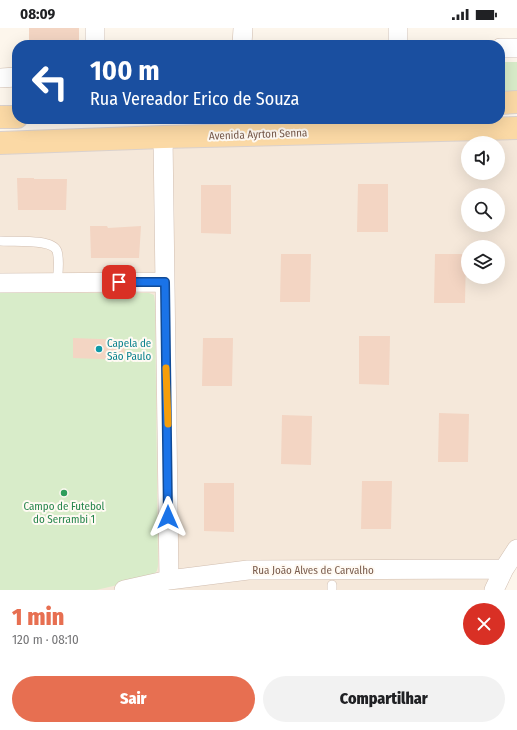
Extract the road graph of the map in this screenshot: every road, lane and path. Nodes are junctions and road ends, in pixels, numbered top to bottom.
1 (95, 28) edge
2 (242, 28) edge
3 (398, 28) edge
4 (95, 40) edge
5 (242, 40) edge
6 (398, 40) edge
7 (505, 48) edge
8 (517, 48) edge
9 (12, 77) edge
10 (0, 78) edge
11 (517, 102) edge
12 (505, 103) edge
13 (0, 117) edge
14 (12, 117) edge
15 (517, 128) edge
16 (164, 137) junction
17 (0, 143) edge
18 (0, 241) edge
19 (165, 282) junction
20 (0, 283) edge
21 (58, 283) junction
22 (517, 549) edge
23 (504, 569) junction
24 (169, 580) junction
25 (124, 590) edge
26 (494, 590) edge

1 - 4 street
2 - 5 street
3 - 6 street
7 - 8 street
9 - 10 street
11 - 12 main road
13 - 14 main road
15 - 16 main road, Avenida Ayrton Senna
16 - 17 main road, Avenida Ayrton Senna
16 - 19 street
18 - 21 lane
19 - 21 street
19 - 24 street
20 - 21 street
22 - 23 street
23 - 24 street, Rua João Alves de Carvalho
23 - 26 street
24 - 25 street, Rua João Alves de Carvalho

